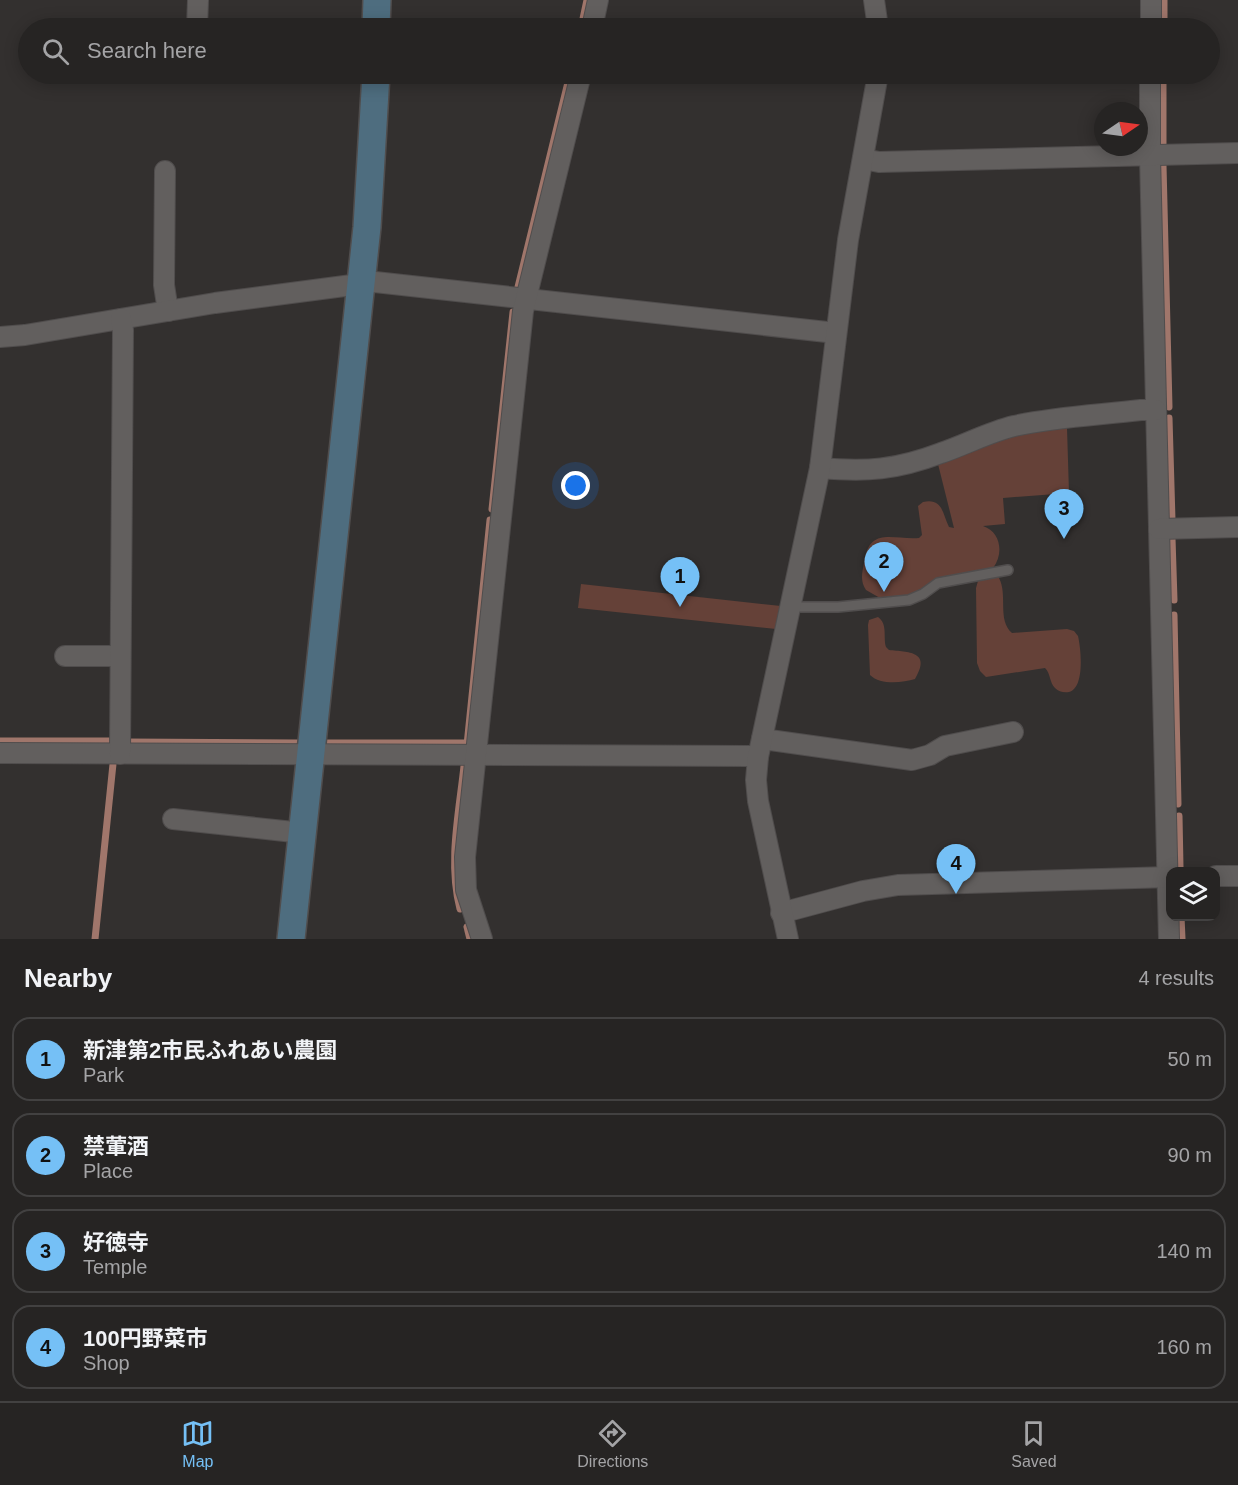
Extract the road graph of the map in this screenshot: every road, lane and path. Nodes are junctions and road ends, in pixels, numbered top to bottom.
1 (198, 0) edge
2 (376, 0) edge
3 (598, 0) edge
4 (873, 0) edge
5 (1151, 0) edge
6 (197, 18) edge
7 (376, 18) edge
8 (594, 18) edge
9 (876, 18) edge
10 (1151, 18) edge
11 (375, 84) edge
12 (579, 84) edge
13 (876, 84) edge
14 (1150, 84) edge
15 (1238, 153) edge
16 (1150, 156) junction
17 (863, 159) junction
18 (165, 171) dead end
19 (361, 284) junction
20 (526, 299) junction
21 (168, 311) junction
22 (121, 319) junction
23 (836, 333) junction
24 (0, 337) edge
25 (1156, 410) junction
26 (820, 468) junction
27 (1238, 528) edge
28 (1159, 529) junction
29 (1008, 570) dead end
30 (790, 605) junction
31 (66, 656) dead end
32 (120, 656) junction
33 (1013, 732) dead end
34 (760, 748) junction
35 (0, 753) edge
36 (120, 754) junction
37 (311, 755) junction
38 (476, 755) junction
39 (173, 819) dead end
40 (303, 833) junction
41 (1169, 867) edge
42 (1220, 876) edge
43 (1238, 876) edge
44 (1166, 877) edge
45 (782, 913) junction
46 (1169, 921) edge
47 (291, 939) edge
48 (482, 939) edge
49 (788, 939) edge
50 (1169, 939) edge

1 - 6 street
2 - 7 street
3 - 8 street
4 - 9 street
5 - 10 street
11 - 19 street
12 - 20 street
13 - 17 street
14 - 16 street
15 - 16 street
16 - 17 street
16 - 25 street
17 - 23 street
18 - 21 street
19 - 20 street
19 - 21 street
19 - 37 street
20 - 23 street
20 - 38 street
21 - 22 street
22 - 24 street
22 - 32 street
23 - 26 street
25 - 26 street
25 - 28 street
26 - 30 street
27 - 28 street
28 - 41 street
29 - 30 lane
30 - 34 street
31 - 32 street
32 - 36 street
33 - 34 street
34 - 38 street
34 - 45 street
35 - 36 street
36 - 37 street
37 - 38 street
37 - 40 street
38 - 48 street
39 - 40 street
40 - 47 street
42 - 43 street
44 - 45 street
45 - 49 street
46 - 50 street

